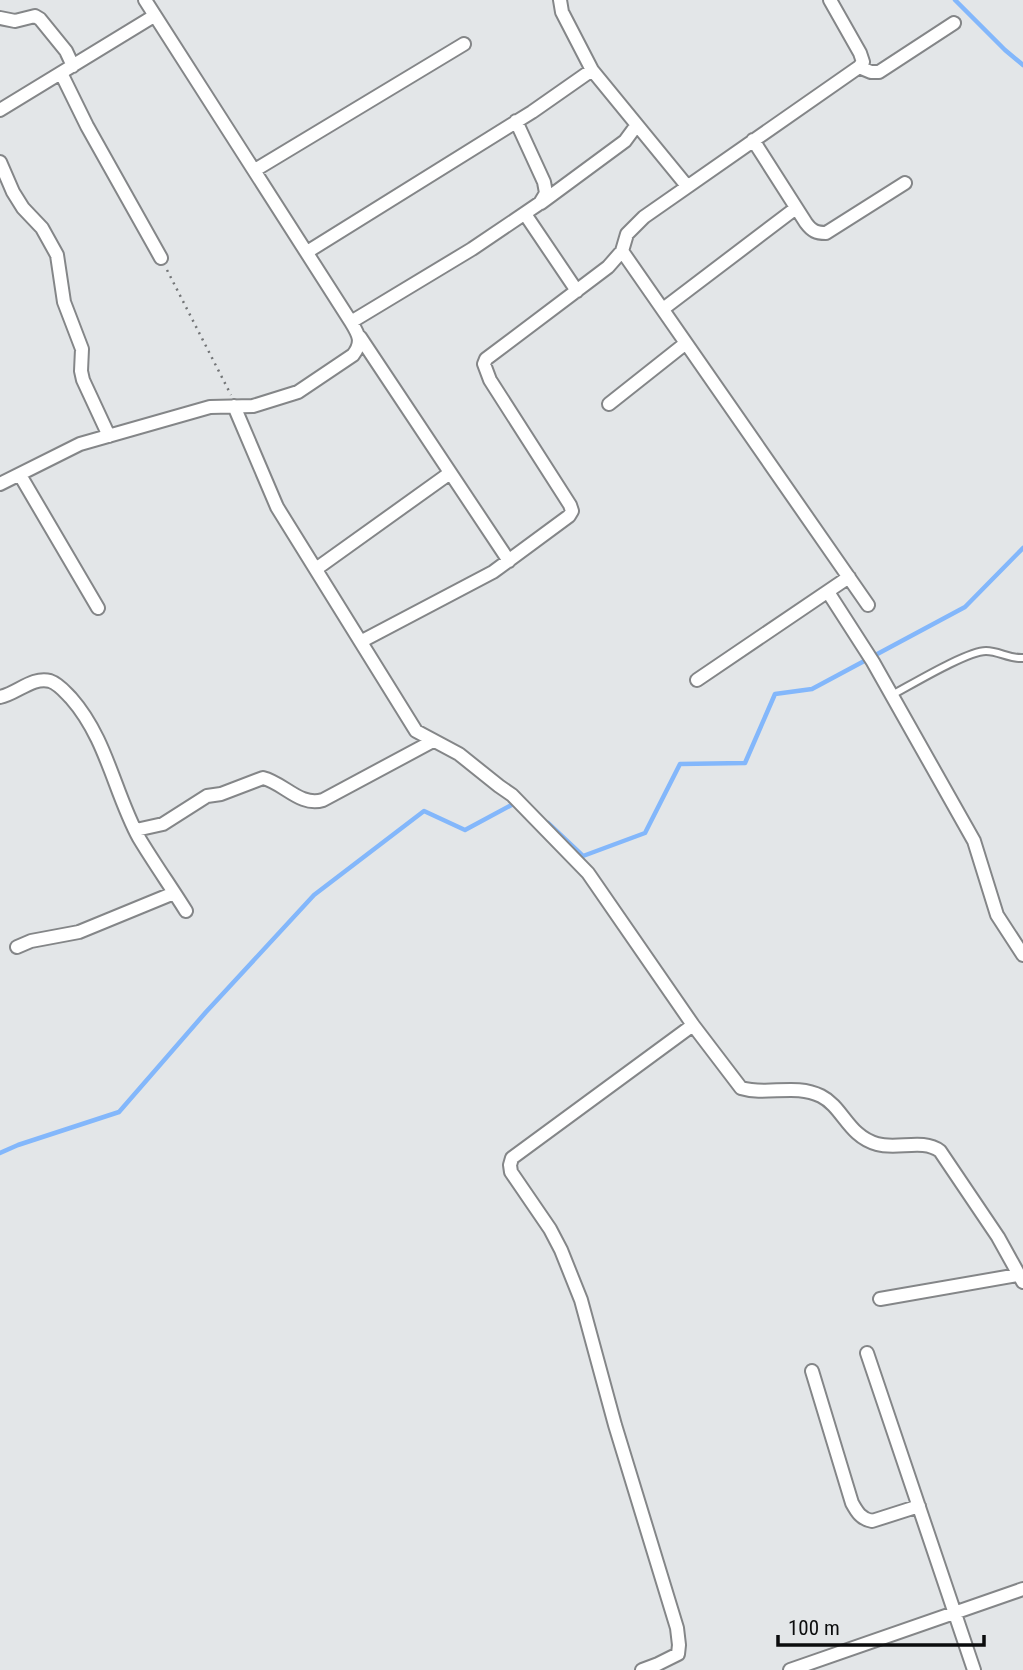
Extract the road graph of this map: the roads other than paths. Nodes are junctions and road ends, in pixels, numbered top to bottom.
1 (145, 0) edge
2 (830, 0) edge
3 (558, 1) edge
4 (154, 16) junction
5 (0, 18) edge
6 (954, 23) dead end
7 (464, 44) dead end
8 (73, 66) junction
9 (859, 67) junction
10 (592, 70) junction
11 (61, 73) junction
12 (0, 110) edge
13 (516, 121) junction
14 (636, 126) junction
15 (753, 140) junction
16 (0, 162) edge
17 (255, 170) junction
18 (905, 183) dead end
19 (687, 186) junction
20 (540, 203) junction
21 (796, 208) junction
22 (525, 214) junction
23 (622, 251) junction
24 (307, 252) junction
25 (161, 258) road end
26 (577, 291) junction
27 (663, 309) junction
28 (351, 322) junction
29 (360, 337) junction
30 (686, 343) junction
31 (609, 404) dead end
32 (234, 406) junction
33 (109, 436) junction
34 (450, 473) junction
35 (20, 475) junction
36 (0, 484) edge
37 (509, 561) junction
38 (316, 569) junction
39 (849, 577) junction
40 (828, 592) junction
41 (868, 605) dead end
42 (98, 608) dead end
43 (362, 641) junction
44 (1023, 658) edge
45 (697, 680) dead end
46 (892, 695) junction
47 (0, 697) edge
48 (433, 741) junction
49 (136, 830) junction
50 (174, 893) junction
51 (186, 911) dead end
52 (17, 947) dead end
53 (1023, 955) edge
54 (693, 1025) junction
55 (1021, 1278) edge
56 (880, 1299) dead end
57 (867, 1353) dead end
58 (812, 1371) dead end
59 (919, 1507) junction
60 (1023, 1589) edge
61 (955, 1613) junction
62 (642, 1670) edge
63 (790, 1670) edge
64 (974, 1670) edge

1 - 4 street
2 - 9 street
3 - 10 street
4 - 8 street
4 - 17 street
5 - 8 street
6 - 9 street
7 - 17 street
8 - 11 street
9 - 15 street
10 - 13 street
10 - 14 street
11 - 12 street
11 - 25 street
13 - 20 street
13 - 24 street
14 - 19 street
14 - 20 street
15 - 19 street
15 - 21 street
16 - 33 street
17 - 24 street
18 - 21 street
19 - 23 street
20 - 22 street
21 - 27 street
22 - 26 street
22 - 28 street
23 - 26 street
23 - 27 street
24 - 28 street
26 - 37 street
27 - 30 street
28 - 29 street
29 - 32 street
29 - 34 street
30 - 31 street
30 - 39 street
32 - 33 street
32 - 38 street
33 - 35 street
34 - 37 street
34 - 38 street
35 - 36 street
35 - 42 street
37 - 43 street
38 - 43 street
39 - 40 street
39 - 41 street
40 - 45 street
40 - 46 street
43 - 48 street
44 - 46 lane
46 - 53 street
47 - 49 street
48 - 49 street
48 - 54 street
49 - 50 street
50 - 51 street
50 - 52 street
54 - 55 street
54 - 62 street
55 - 56 street
57 - 59 street
58 - 59 street
59 - 61 street
60 - 61 street
61 - 63 street
61 - 64 street

